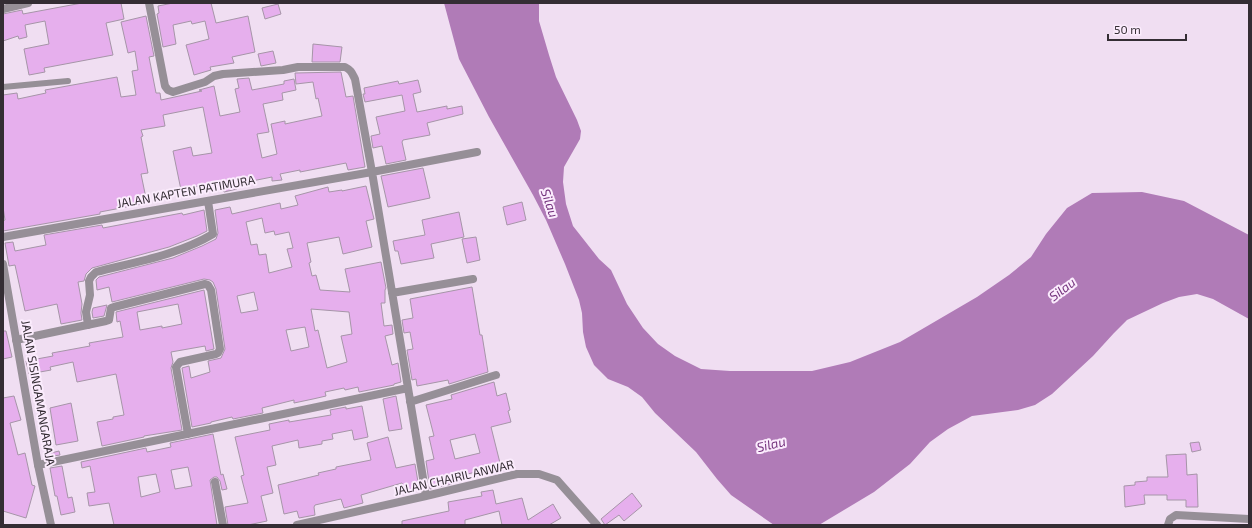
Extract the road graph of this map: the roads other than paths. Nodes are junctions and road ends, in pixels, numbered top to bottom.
1 (28, 3) edge
2 (149, 3) edge
3 (3, 9) edge
4 (68, 81) dead end
5 (3, 87) edge
6 (477, 152) dead end
7 (372, 172) junction
8 (208, 200) junction
9 (3, 237) edge
10 (3, 264) edge
11 (473, 279) dead end
12 (392, 293) junction
13 (88, 325) junction
14 (16, 340) junction
15 (496, 375) dead end
16 (408, 388) junction
17 (410, 402) junction
18 (188, 434) junction
19 (38, 465) junction
20 (215, 482) dead end
21 (426, 496) junction
22 (1249, 519) edge
23 (324, 522) edge
24 (593, 524) edge
25 (51, 525) edge
26 (223, 525) edge
27 (297, 525) edge
28 (1168, 525) edge

1 - 3 street
2 - 7 street
4 - 5 lane
6 - 7 street, JALAN KAPTEN PATIMURA
7 - 8 street, JALAN KAPTEN PATIMURA
7 - 12 street
8 - 9 street, JALAN KAPTEN PATIMURA
8 - 13 street
10 - 14 street, JALAN SISINGAMANGARAJA
11 - 12 street
12 - 16 street
13 - 14 street
13 - 18 street
14 - 19 street, JALAN SISINGAMANGARAJA
15 - 17 street
16 - 17 street
16 - 18 street
17 - 21 street
18 - 19 street
19 - 25 street, JALAN SISINGAMANGARAJA
20 - 26 street
21 - 23 street, JALAN CHAIRIL ANWAR
21 - 24 street, JALAN CHAIRIL ANWAR
22 - 28 street
23 - 27 street, JALAN CHAIRIL ANWAR

